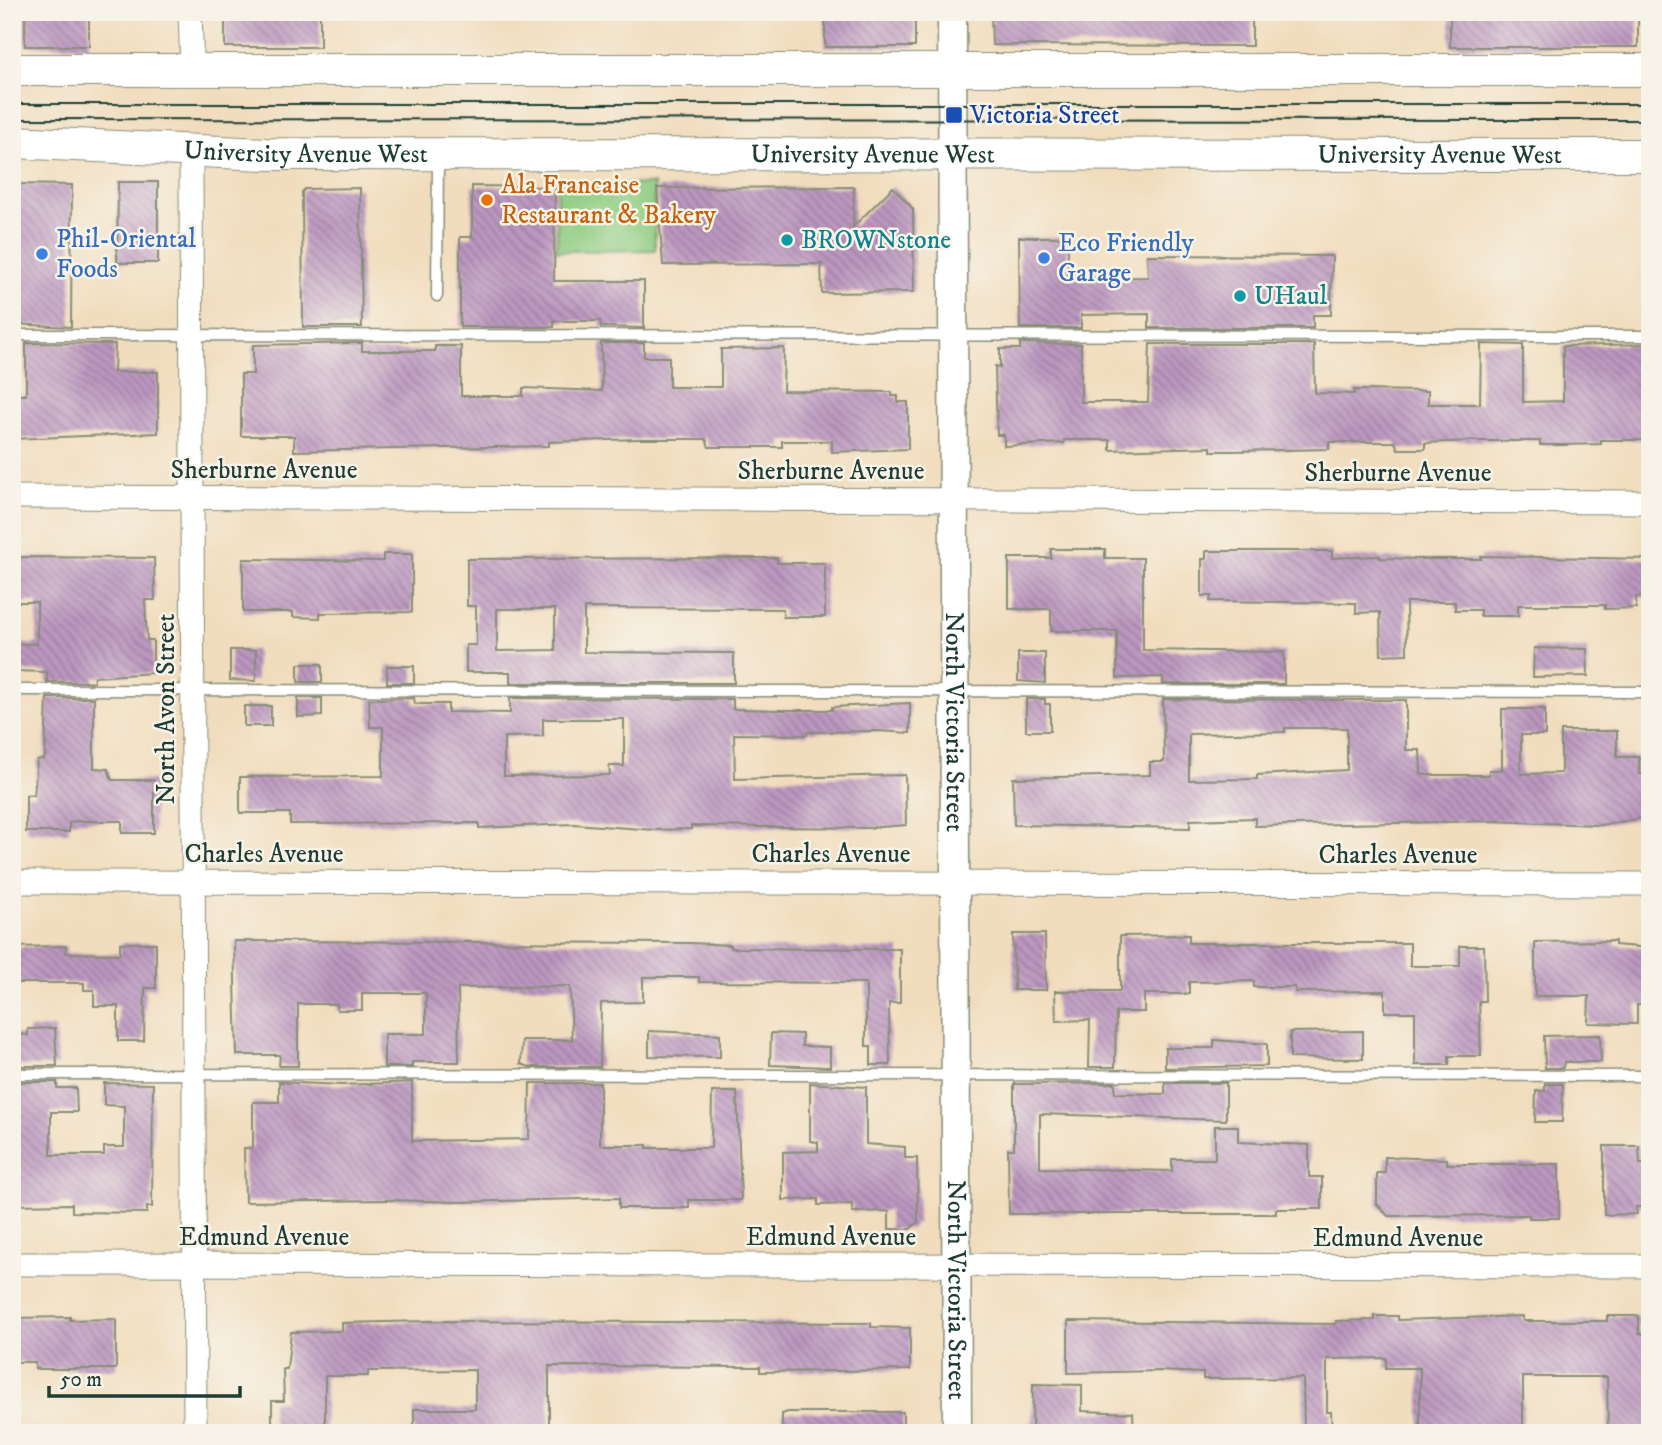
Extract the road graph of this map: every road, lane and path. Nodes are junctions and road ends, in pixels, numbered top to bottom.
1 (190, 12) edge
2 (952, 12) edge
3 (952, 69) junction
4 (12, 70) edge
5 (191, 70) junction
6 (1650, 70) edge
7 (12, 142) edge
8 (191, 153) junction
9 (439, 154) junction
10 (953, 154) junction
11 (1650, 155) edge
12 (437, 296) dead end
13 (12, 335) edge
14 (190, 335) junction
15 (1650, 335) edge
16 (952, 336) junction
17 (12, 498) edge
18 (192, 498) junction
19 (953, 500) junction
20 (1650, 502) edge
21 (12, 690) edge
22 (194, 690) junction
23 (952, 691) junction
24 (1650, 692) edge
25 (12, 882) edge
26 (194, 882) junction
27 (954, 882) junction
28 (1650, 884) edge
29 (193, 1073) junction
30 (954, 1073) junction
31 (12, 1074) edge
32 (1650, 1076) edge
33 (12, 1264) edge
34 (193, 1265) junction
35 (956, 1265) junction
36 (1650, 1266) edge
37 (195, 1433) edge
38 (957, 1433) edge

1 - 5 street
2 - 3 street, North Victoria Street
3 - 5 main road
3 - 6 main road
3 - 10 street, North Victoria Street
4 - 5 main road
7 - 8 main road, University Avenue West
8 - 9 main road, University Avenue West
8 - 14 street, North Avon Street
9 - 10 main road, University Avenue West
9 - 12 lane
10 - 11 main road, University Avenue West
10 - 16 street, North Victoria Street
13 - 14 lane
14 - 16 lane
14 - 18 street, North Avon Street
15 - 16 lane
16 - 19 street, North Victoria Street
17 - 18 street, Sherburne Avenue
18 - 19 street, Sherburne Avenue
18 - 22 street, North Avon Street
19 - 20 street, Sherburne Avenue
19 - 23 street, North Victoria Street
21 - 22 lane
22 - 23 lane
22 - 26 street, North Avon Street
23 - 24 lane
23 - 27 street, North Victoria Street
25 - 26 street, Charles Avenue
26 - 27 street, Charles Avenue
26 - 29 street, North Avon Street
27 - 28 street, Charles Avenue
27 - 30 street, North Victoria Street
29 - 30 lane
29 - 31 lane
29 - 34 street, North Avon Street
30 - 32 lane
30 - 35 street, North Victoria Street
33 - 34 street, Edmund Avenue
34 - 35 street, Edmund Avenue
34 - 37 street, North Avon Street
35 - 36 street, Edmund Avenue
35 - 38 street, North Victoria Street

